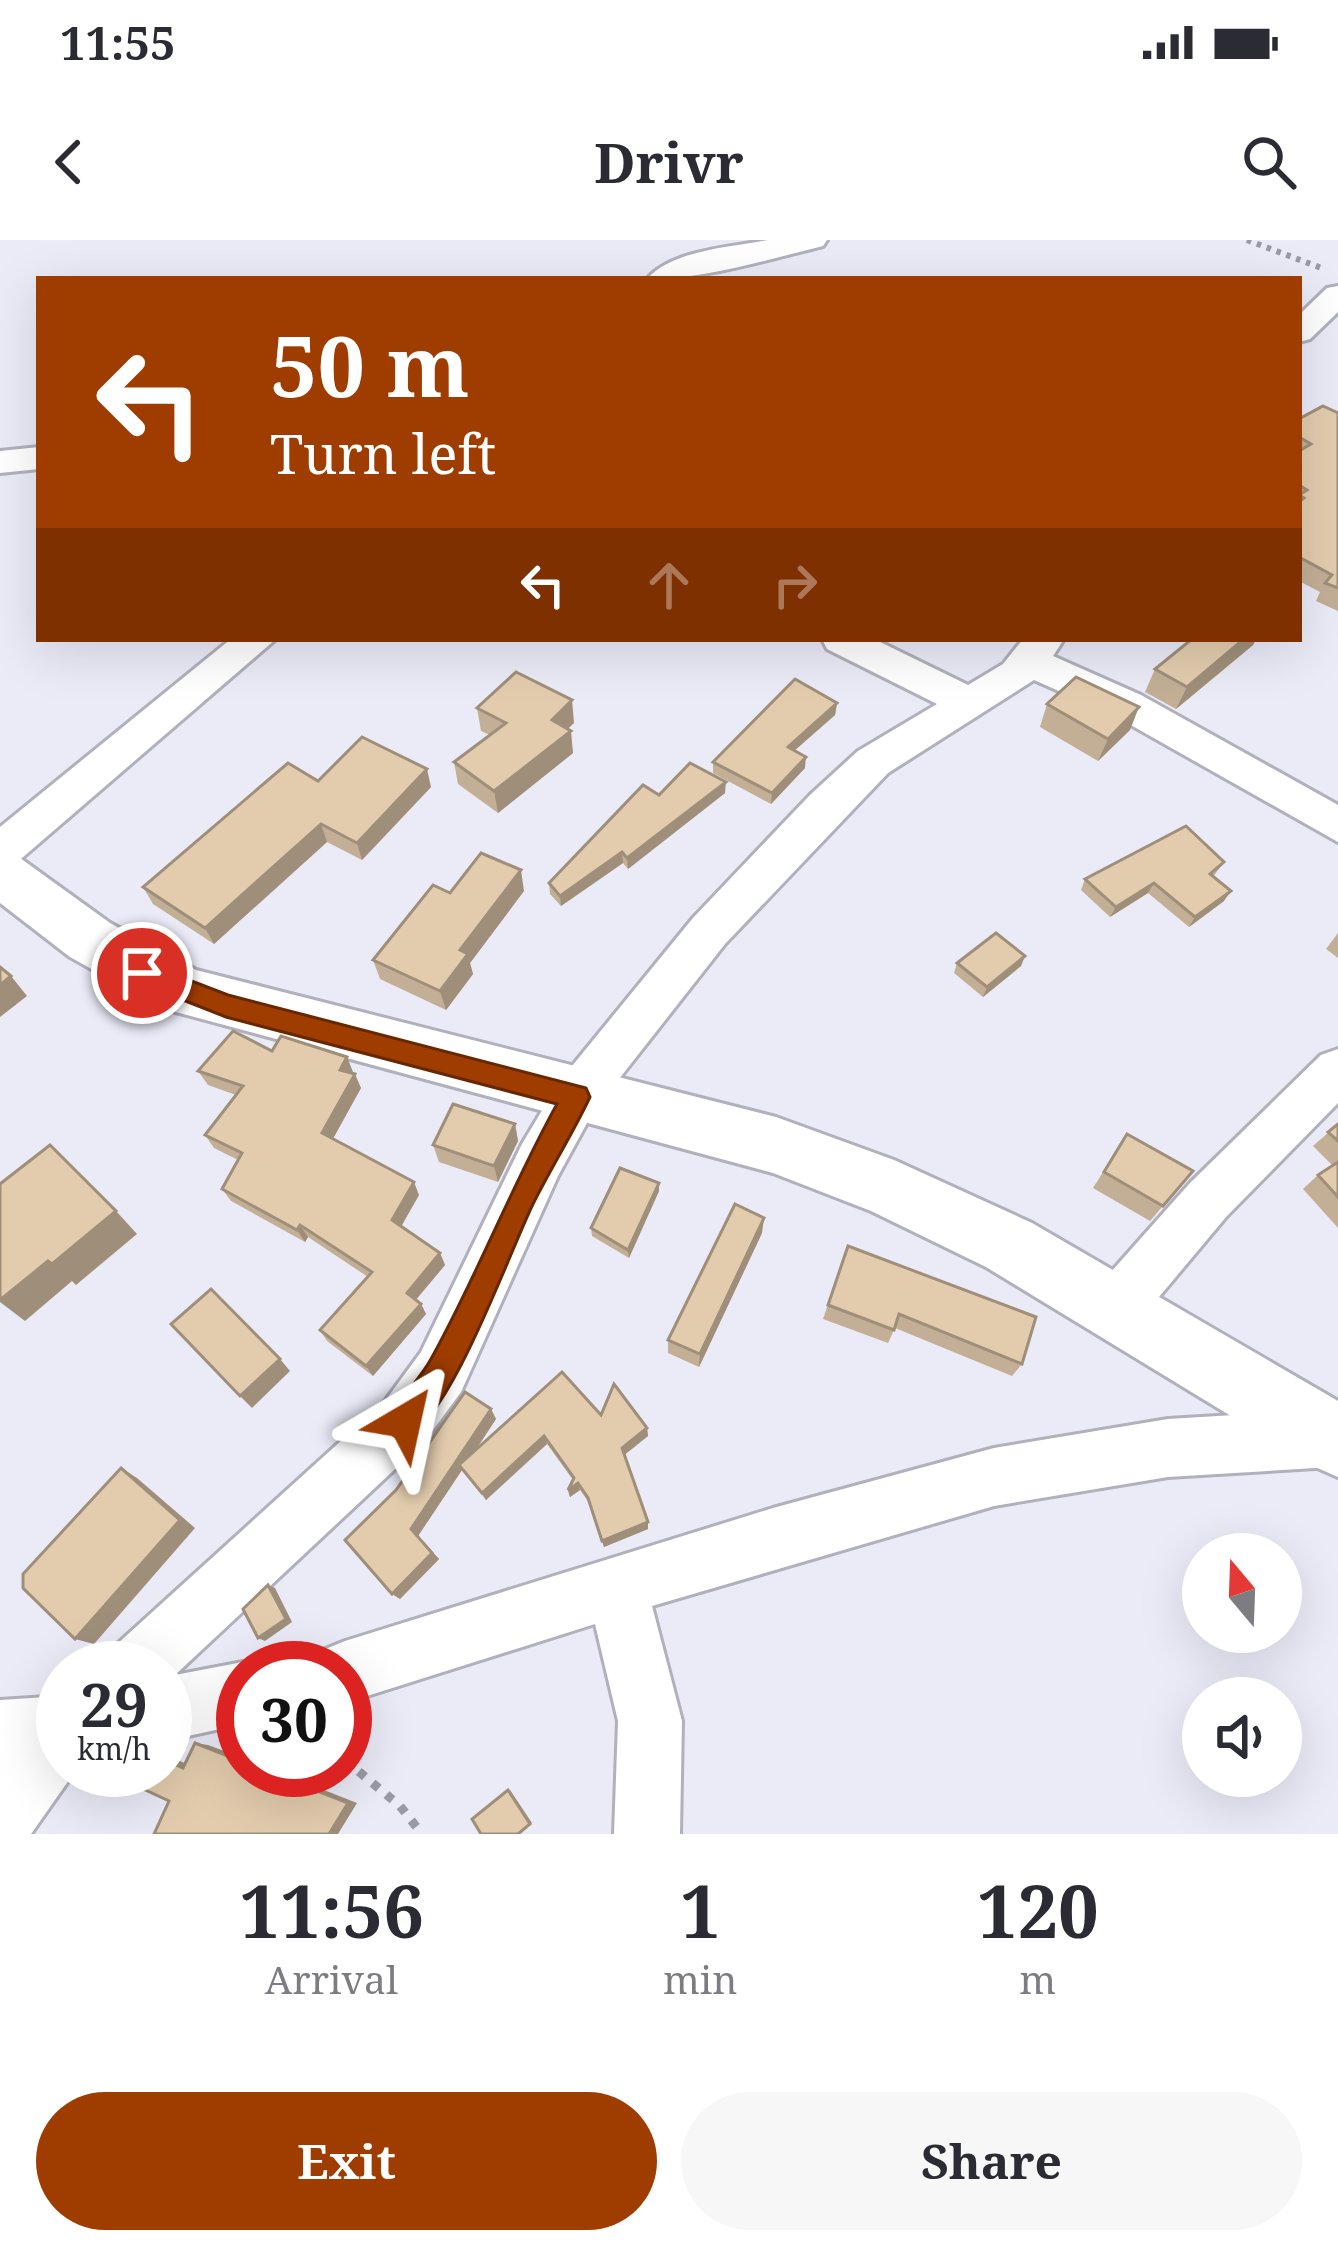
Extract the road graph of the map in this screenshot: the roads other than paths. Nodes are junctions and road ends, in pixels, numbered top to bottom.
1 (812, 240) edge
2 (669, 276) edge
3 (1338, 295) edge
4 (1302, 329) edge
5 (36, 458) edge
6 (0, 462) edge
7 (253, 642) edge
8 (848, 642) edge
9 (1037, 650) edge
10 (968, 702) junction
11 (1338, 824) edge
12 (0, 853) edge
13 (0, 872) edge
14 (1338, 1070) edge
15 (576, 1097) junction
16 (1114, 1309) junction
17 (1336, 1438) edge
18 (617, 1587) junction
19 (165, 1641) edge
20 (372, 1664) edge
21 (36, 1731) edge
22 (0, 1732) edge
23 (36, 1770) edge
24 (0, 1822) edge
25 (647, 1834) edge

1 - 2 street
3 - 4 street
5 - 6 street
7 - 12 street
8 - 10 street
9 - 10 street
9 - 11 street
10 - 15 street
13 - 15 street
14 - 16 street
15 - 16 street
15 - 19 street
16 - 17 street
17 - 18 street
18 - 20 street
18 - 25 street
21 - 22 street
23 - 24 street

